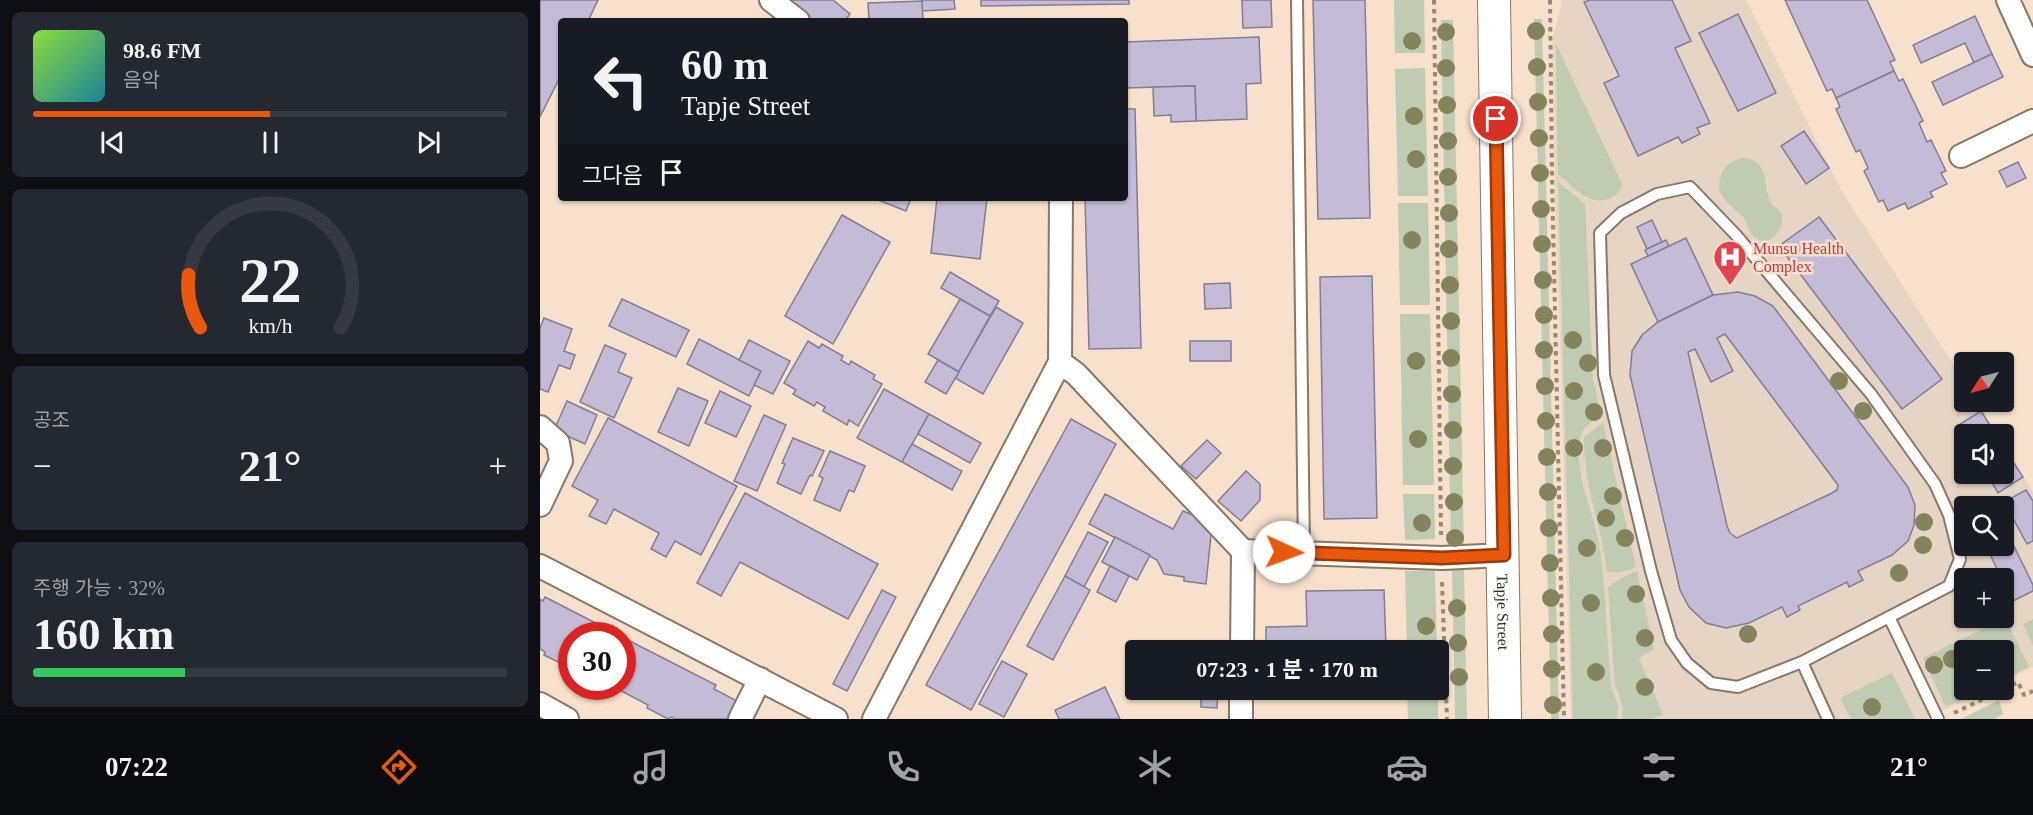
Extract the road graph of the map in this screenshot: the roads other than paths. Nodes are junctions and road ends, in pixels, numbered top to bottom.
1 (771, 0) edge
2 (1297, 0) edge
3 (1494, 0) edge
4 (2008, 0) edge
5 (794, 18) edge
6 (2033, 55) edge
7 (2033, 121) edge
8 (1961, 156) dead end
9 (1061, 201) edge
10 (1060, 362) junction
11 (540, 427) edge
12 (540, 505) edge
13 (1243, 551) junction
14 (1304, 553) junction
15 (1504, 555) junction
16 (540, 566) edge
17 (1889, 617) junction
18 (1242, 640) edge
19 (1802, 662) junction
20 (760, 679) junction
21 (1241, 700) edge
22 (540, 704) edge
23 (567, 719) edge
24 (740, 719) edge
25 (837, 719) edge
26 (874, 719) edge
27 (1241, 719) edge
28 (1505, 719) edge
29 (1828, 719) edge
30 (1938, 719) edge

1 - 5 street
2 - 14 lane
3 - 15 main road, Tapje Street
4 - 6 street
7 - 8 street
9 - 10 street
10 - 13 street
10 - 26 street
11 - 12 street
13 - 14 street
13 - 18 street
14 - 15 street
15 - 28 main road, Tapje Street
16 - 20 street
17 - 19 lane
17 - 19 lane
17 - 30 lane
19 - 29 lane
20 - 24 street
20 - 25 street
21 - 27 street
22 - 23 street

